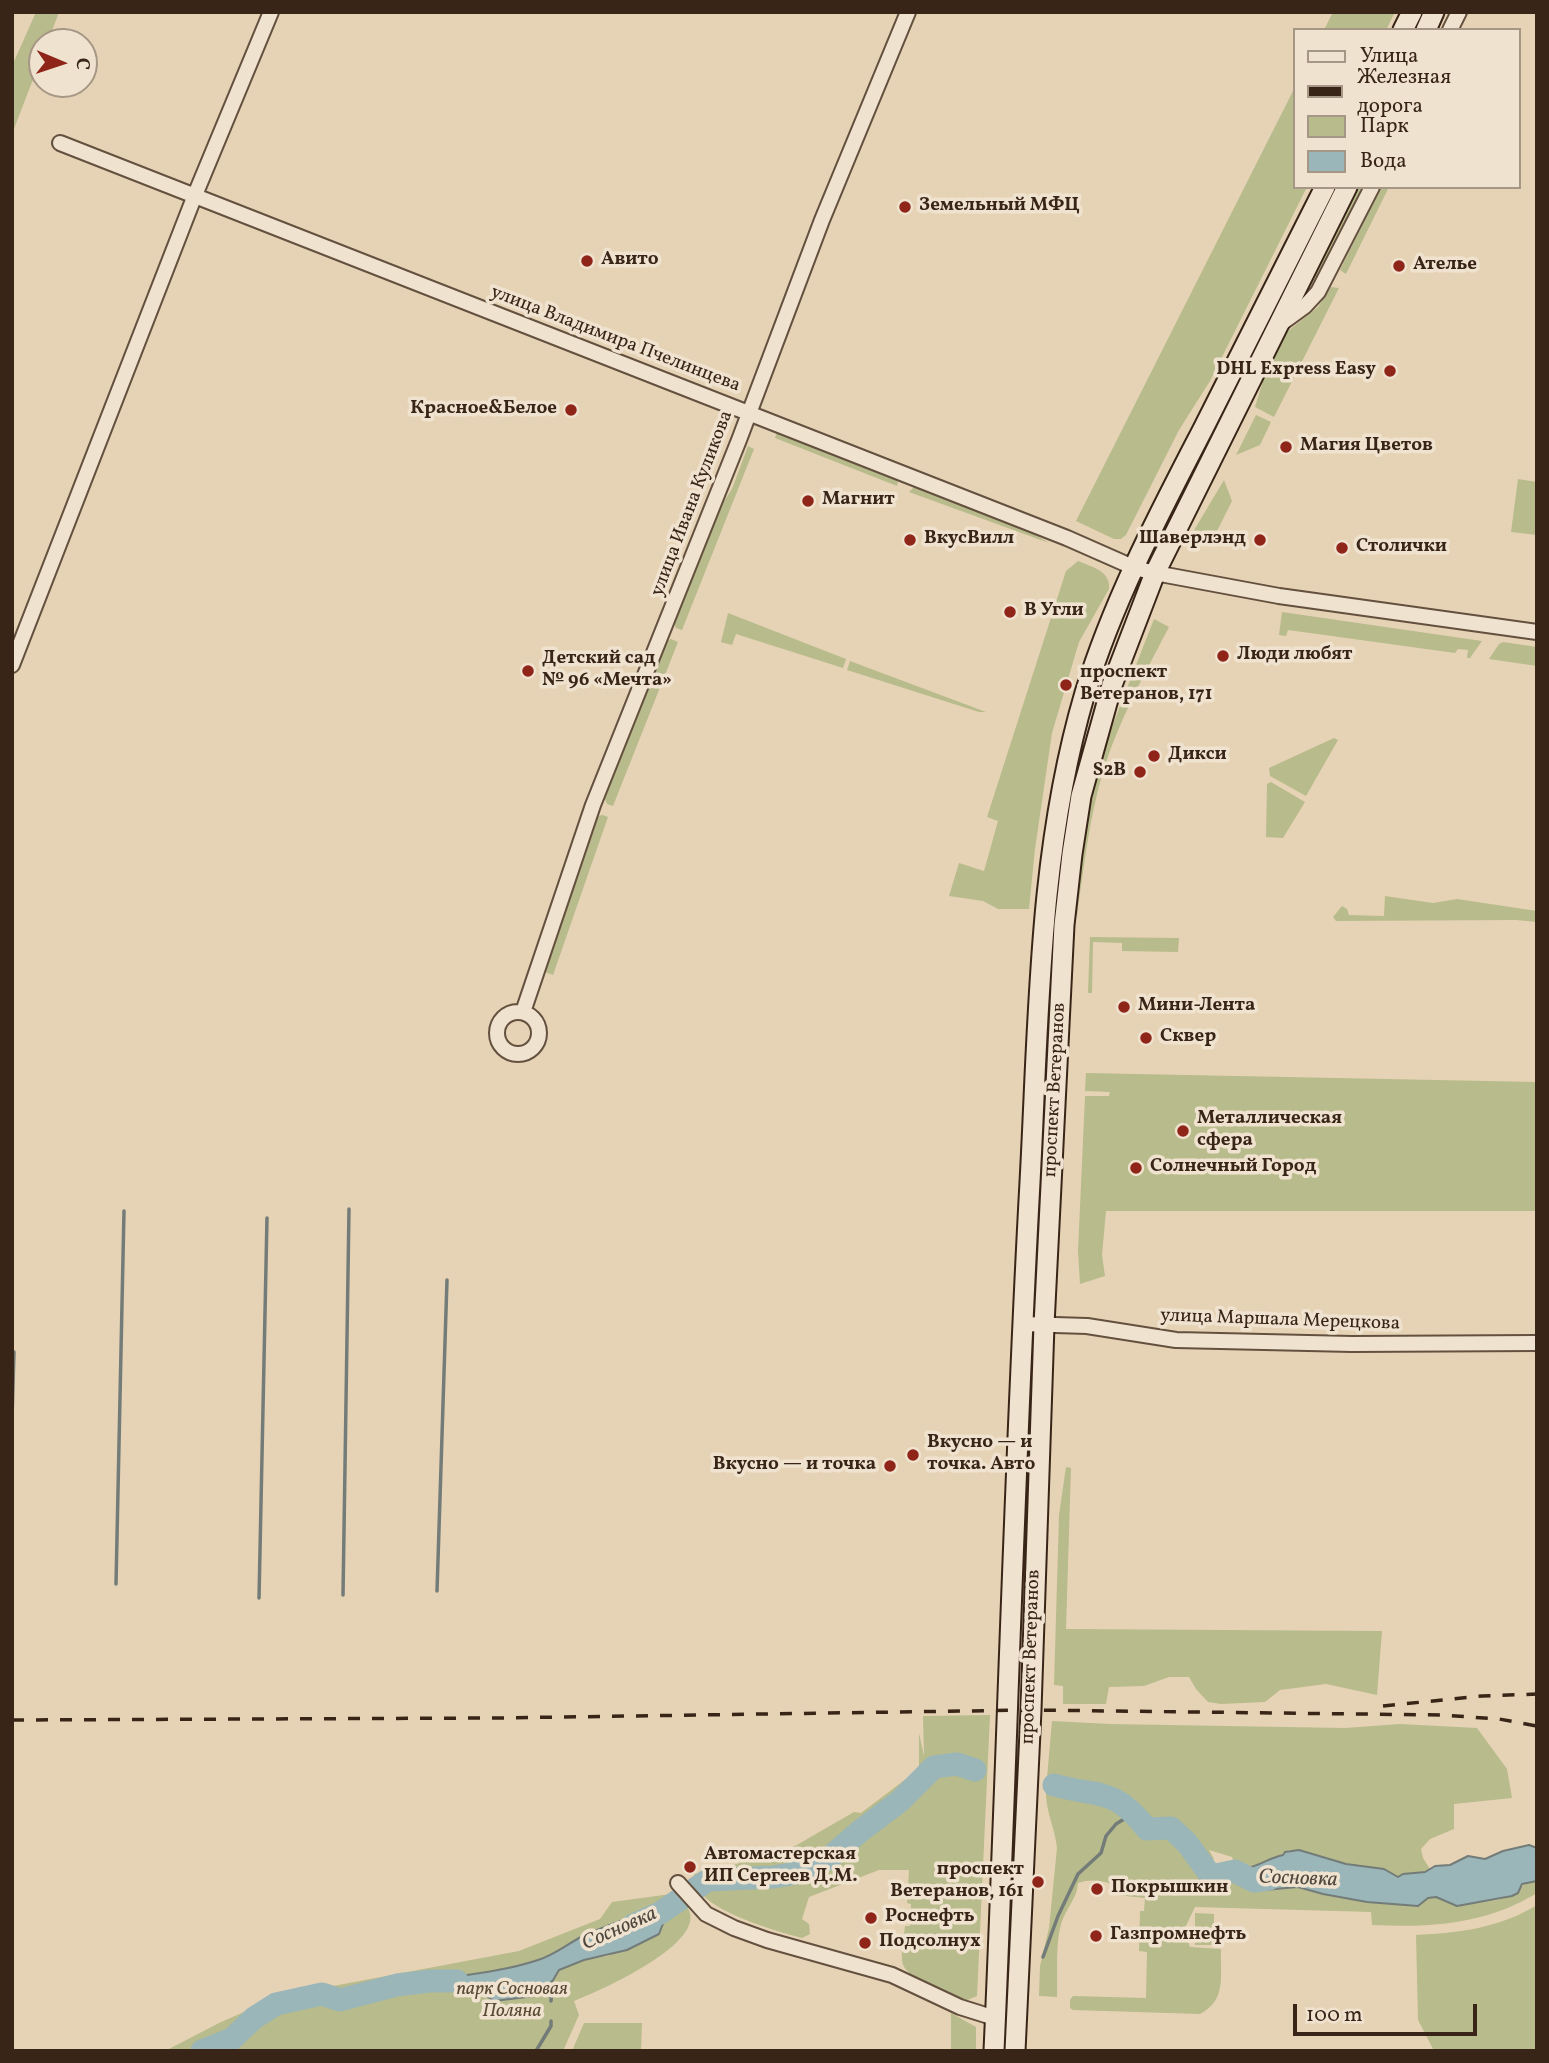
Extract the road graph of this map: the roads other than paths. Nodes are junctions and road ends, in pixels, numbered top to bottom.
1 (271, 12) edge
2 (908, 12) edge
3 (1412, 12) edge
4 (1434, 12) edge
5 (1459, 12) edge
6 (1404, 28) edge
7 (1427, 28) edge
8 (1451, 28) edge
9 (60, 143) dead end
10 (1324, 189) edge
11 (1346, 189) edge
12 (1371, 189) edge
13 (195, 195) junction
14 (1278, 326) junction
15 (749, 413) junction
16 (1135, 568) junction
17 (1155, 573) junction
18 (1537, 632) edge
19 (12, 665) edge
20 (523, 1012) dead end
21 (1023, 1324) junction
22 (1044, 1325) junction
23 (1537, 1343) edge
24 (681, 1886) dead end
25 (995, 2018) junction
26 (994, 2051) edge
27 (1015, 2051) edge

1 - 13 street
2 - 15 street, улица Ивана Куликова
3 - 6 main road
4 - 7 main road
5 - 8 street
9 - 13 street, улица Владимира Пчелинцева
10 - 16 main road, проспект Ветеранов
11 - 14 main road, проспект Ветеранов
12 - 14 street
13 - 15 street, улица Владимира Пчелинцева
13 - 19 street
14 - 17 main road, проспект Ветеранов
15 - 16 street, улица Владимира Пчелинцева
15 - 20 street, улица Ивана Куликова
16 - 17 street, улица Владимира Пчелинцева
16 - 21 main road, проспект Ветеранов
17 - 18 street, улица Владимира Пчелинцева
17 - 22 main road, проспект Ветеранов
21 - 22 street, улица Маршала Мерецкова
21 - 25 main road, проспект Ветеранов
22 - 23 street, улица Маршала Мерецкова
22 - 27 main road, проспект Ветеранов
24 - 25 street
25 - 26 main road, проспект Ветеранов

